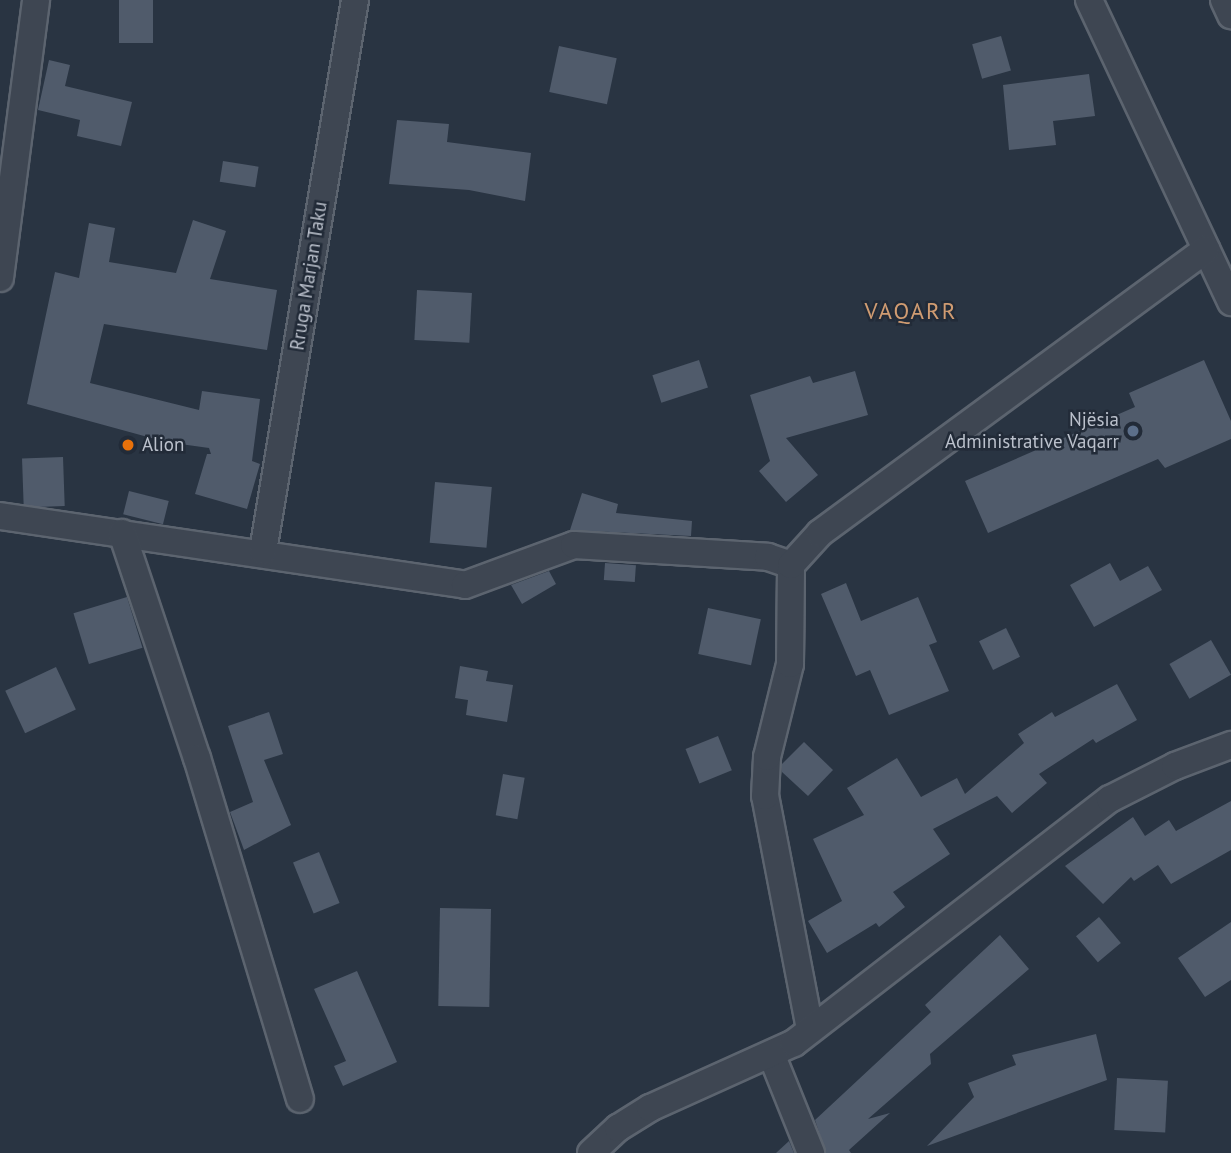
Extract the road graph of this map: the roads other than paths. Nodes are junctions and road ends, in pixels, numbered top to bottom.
1 (36, 0) edge
2 (355, 0) edge
3 (1088, 0) edge
4 (1224, 0) edge
5 (1231, 15) edge
6 (1206, 249) junction
7 (0, 278) edge
8 (1231, 302) edge
9 (0, 516) edge
10 (122, 533) junction
11 (263, 551) junction
12 (792, 565) junction
13 (1231, 745) edge
14 (810, 1029) junction
15 (772, 1056) junction
16 (300, 1099) dead end
17 (592, 1153) edge
18 (811, 1153) edge

1 - 7 street
2 - 11 street, Rruga Marjan Taku
3 - 6 street
4 - 5 street
6 - 8 street
6 - 12 street
9 - 10 street
10 - 11 street
10 - 16 street
11 - 12 street
12 - 14 street
13 - 14 street
14 - 15 street
15 - 17 street
15 - 18 street

